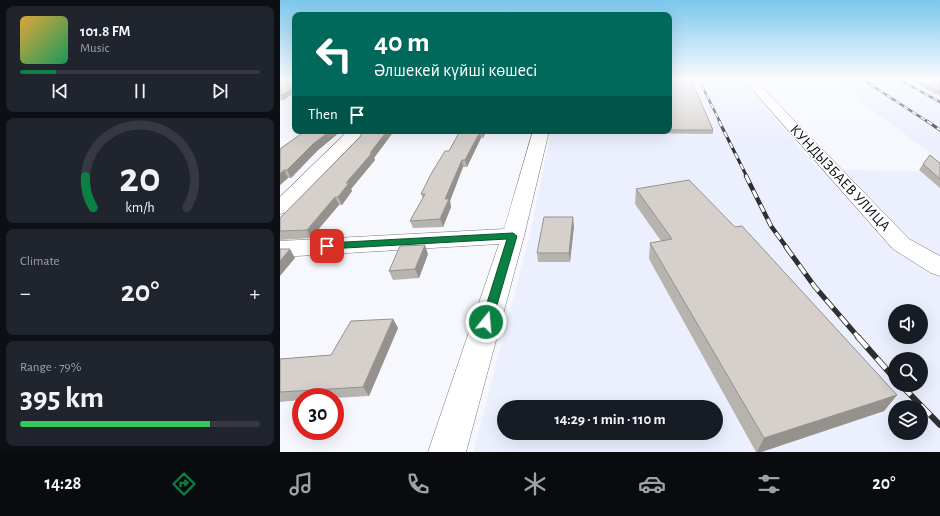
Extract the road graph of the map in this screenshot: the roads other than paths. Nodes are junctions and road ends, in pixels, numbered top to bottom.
1 (768, 100) edge
2 (354, 134) edge
3 (540, 134) edge
4 (280, 208) edge
5 (513, 236) junction
6 (280, 249) edge
7 (940, 267) edge
8 (447, 452) edge

1 - 7 street, КУНДЫЗБАЕВ УЛИЦА
2 - 4 street
3 - 5 street
5 - 6 street
5 - 8 street

